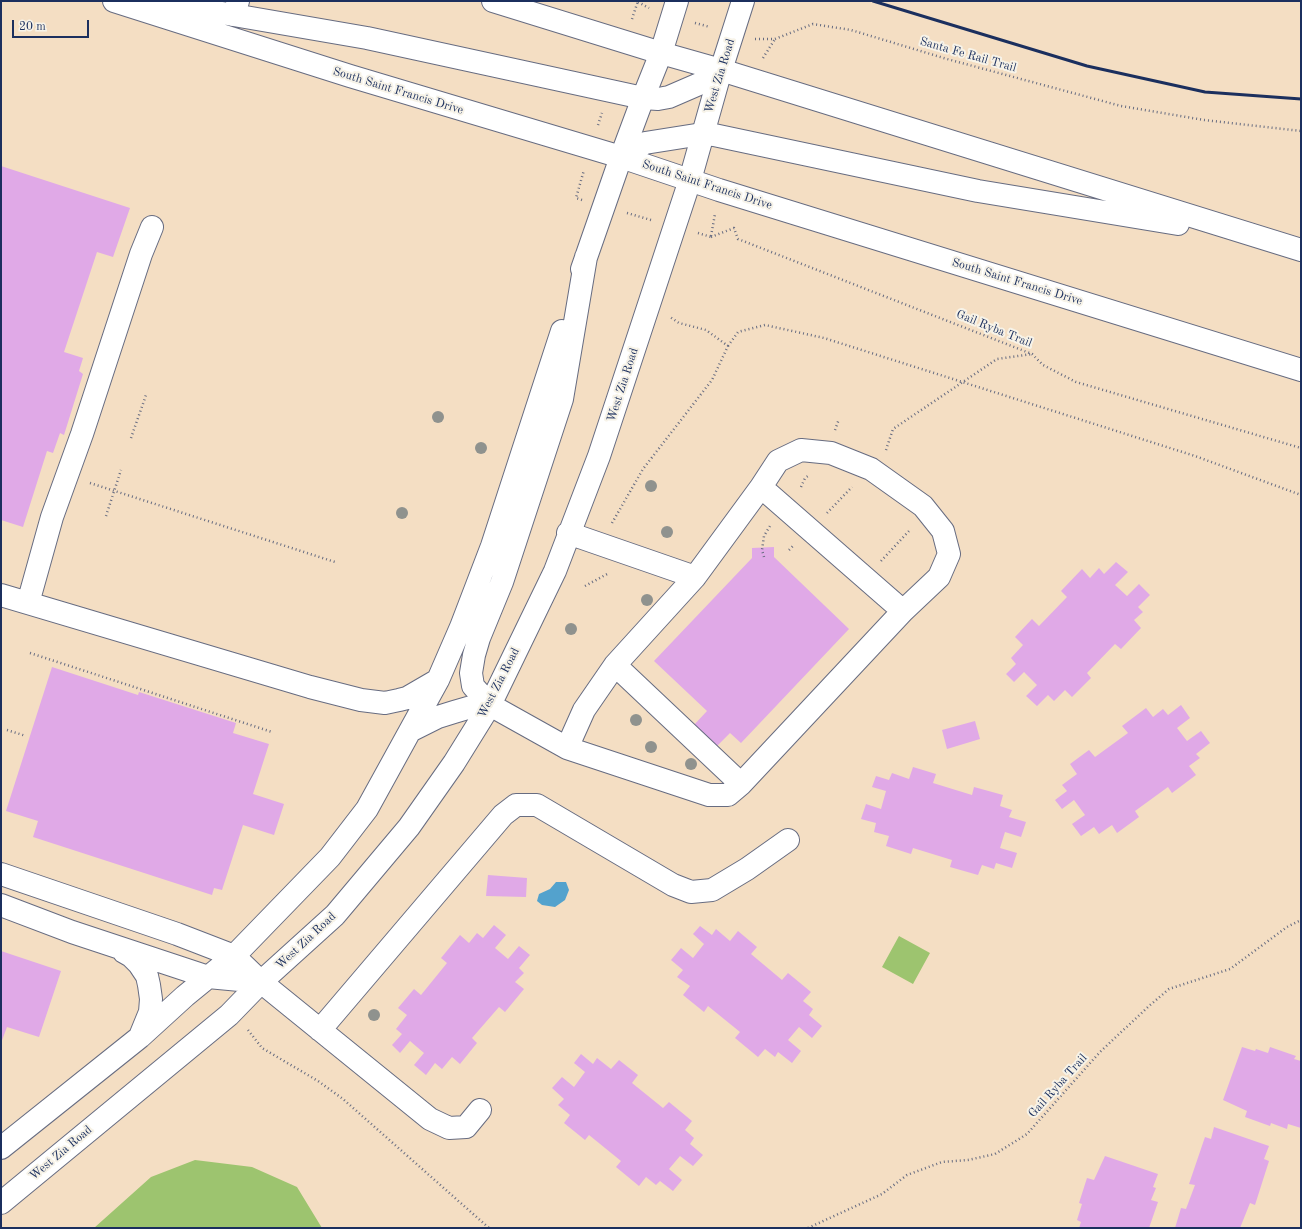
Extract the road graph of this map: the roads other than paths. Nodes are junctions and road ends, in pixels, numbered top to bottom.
1 (114, 1) edge
2 (152, 1) edge
3 (493, 1) edge
4 (743, 1) edge
5 (236, 8) edge
6 (675, 9) edge
7 (661, 53) junction
8 (721, 70) junction
9 (643, 98) junction
10 (702, 134) junction
11 (621, 157) junction
12 (690, 180) junction
13 (152, 227) dead end
14 (1260, 237) junction
15 (1301, 250) edge
16 (586, 257) junction
17 (1301, 370) edge
18 (761, 487) junction
19 (568, 533) junction
20 (694, 577) junction
21 (1, 595) edge
22 (28, 603) junction
23 (903, 611) junction
24 (615, 666) junction
25 (438, 680) junction
26 (490, 705) junction
27 (410, 731) junction
28 (567, 748) junction
29 (741, 784) junction
30 (788, 840) dead end
31 (1, 874) edge
32 (1, 905) edge
33 (110, 945) junction
34 (234, 956) junction
35 (208, 977) junction
36 (261, 982) junction
37 (320, 1030) junction
38 (140, 1036) junction
39 (480, 1110) dead end
40 (1, 1148) edge
41 (1, 1203) edge

1 - 11 main road, South Saint Francis Drive
2 - 5 main road
3 - 7 main road
4 - 8 main road, West Zia Road
5 - 9 main road
6 - 7 main road
7 - 8 main road
7 - 9 main road
8 - 9 main road
8 - 10 main road, West Zia Road
8 - 14 main road
9 - 11 main road
10 - 11 main road
10 - 12 main road, West Zia Road
10 - 14 main road
11 - 12 main road, South Saint Francis Drive
11 - 16 main road
12 - 17 main road, South Saint Francis Drive
12 - 19 main road, West Zia Road
13 - 22 main road
14 - 15 main road
16 - 25 main road
16 - 26 main road
18 - 20 main road
18 - 23 main road
18 - 23 main road
19 - 20 main road
19 - 26 main road, West Zia Road
20 - 24 main road
21 - 22 main road
22 - 25 main road
23 - 29 main road
24 - 28 main road
24 - 29 main road
25 - 27 main road
26 - 27 main road
26 - 28 main road
26 - 36 main road, West Zia Road
27 - 34 main road
28 - 29 main road
30 - 37 main road
31 - 34 main road
32 - 33 main road
33 - 35 main road
33 - 38 main road
34 - 35 main road
34 - 36 main road
35 - 36 main road
35 - 38 main road
36 - 37 main road
36 - 41 main road, West Zia Road
37 - 39 main road
38 - 40 main road

